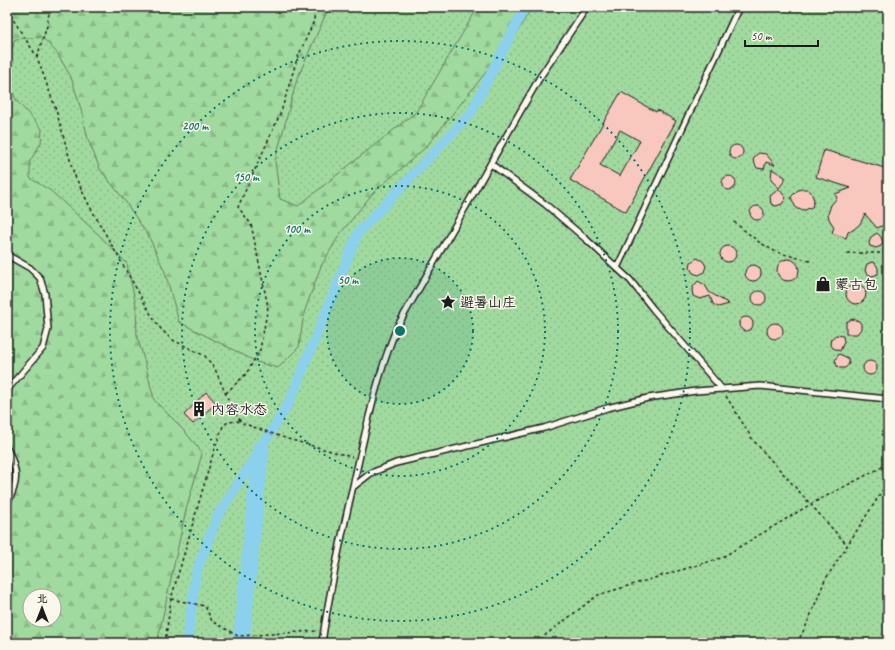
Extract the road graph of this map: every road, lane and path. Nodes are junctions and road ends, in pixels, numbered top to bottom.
1 (50, 7) edge
2 (315, 7) edge
3 (587, 7) edge
4 (739, 7) edge
5 (7, 10) edge
6 (37, 57) junction
7 (491, 164) junction
8 (734, 222) dead end
9 (847, 253) dead end
10 (888, 253) edge
11 (7, 255) edge
12 (810, 261) dead end
13 (617, 268) junction
14 (722, 389) junction
15 (7, 390) edge
16 (226, 393) junction
17 (888, 399) edge
18 (242, 423) junction
19 (7, 448) edge
20 (359, 459) junction
21 (888, 464) edge
22 (888, 482) edge
23 (353, 487) junction
24 (7, 504) edge
25 (811, 504) junction
26 (847, 546) junction
27 (171, 599) dead end
28 (324, 630) junction
29 (165, 643) edge
30 (322, 643) edge
31 (535, 643) edge
32 (797, 643) edge

1 - 6 path
2 - 16 path
3 - 7 lane
4 - 13 lane
5 - 6 path
6 - 16 path
7 - 13 lane
7 - 20 lane
8 - 12 path
9 - 10 path
11 - 15 lane
13 - 14 lane
14 - 17 lane
14 - 23 lane
14 - 25 path
16 - 18 path
18 - 20 path
18 - 29 path
19 - 24 lane
20 - 23 lane
21 - 25 path
22 - 26 path
23 - 28 lane
25 - 26 path
25 - 31 path
26 - 32 path
27 - 28 path
28 - 30 lane

